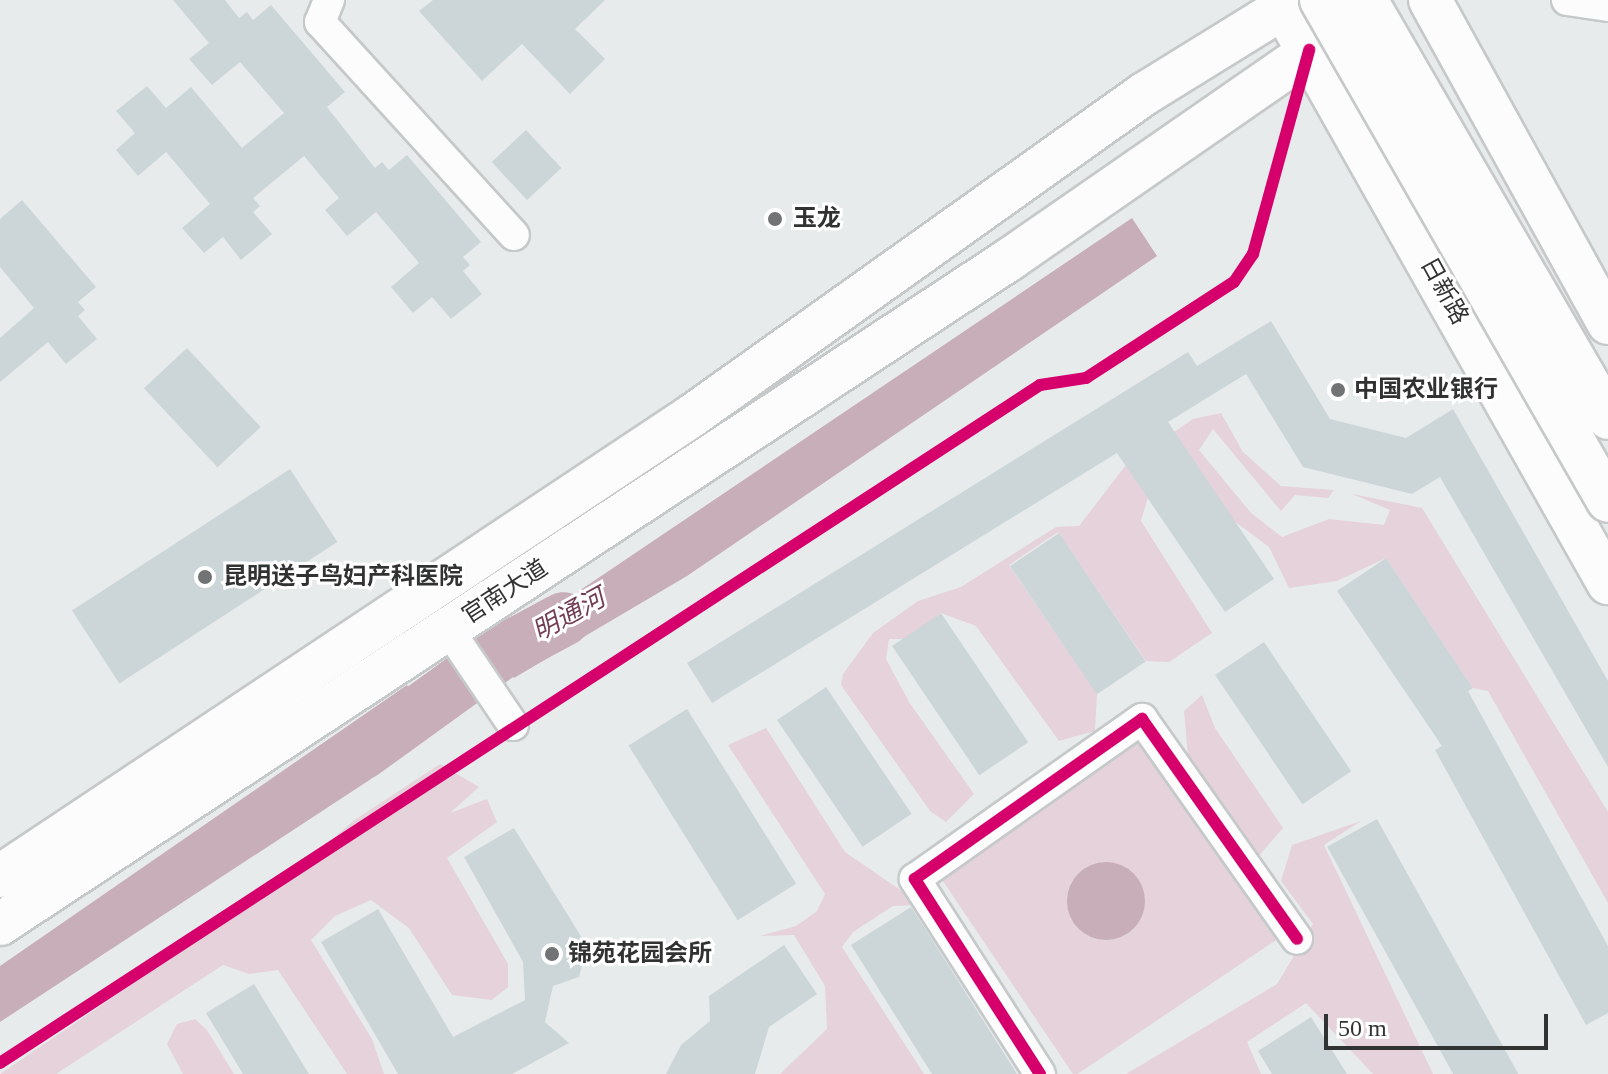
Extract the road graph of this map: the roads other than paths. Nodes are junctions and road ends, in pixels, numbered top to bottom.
1 (329, 0) edge
2 (1366, 0) edge
3 (1384, 0) edge
4 (1430, 0) edge
5 (1567, 0) edge
6 (1294, 2) edge
7 (1608, 6) edge
8 (1309, 50) junction
9 (514, 235) dead end
10 (1608, 323) edge
11 (1608, 418) edge
12 (1608, 501) edge
13 (1608, 583) edge
14 (448, 629) junction
15 (513, 725) dead end
16 (0, 876) edge
17 (0, 924) edge
18 (1297, 939) dead end
19 (1040, 1074) edge

1 - 9 street
2 - 11 main road, bridge
3 - 8 main road, 官南大道
4 - 10 main road
5 - 7 street
6 - 8 main road, 日新路
6 - 12 main road, 日新路, bridge
6 - 16 main road, 官南大道
8 - 13 main road, 日新路
8 - 14 main road, 官南大道
14 - 15 street
14 - 17 main road, 官南大道
18 - 19 street

